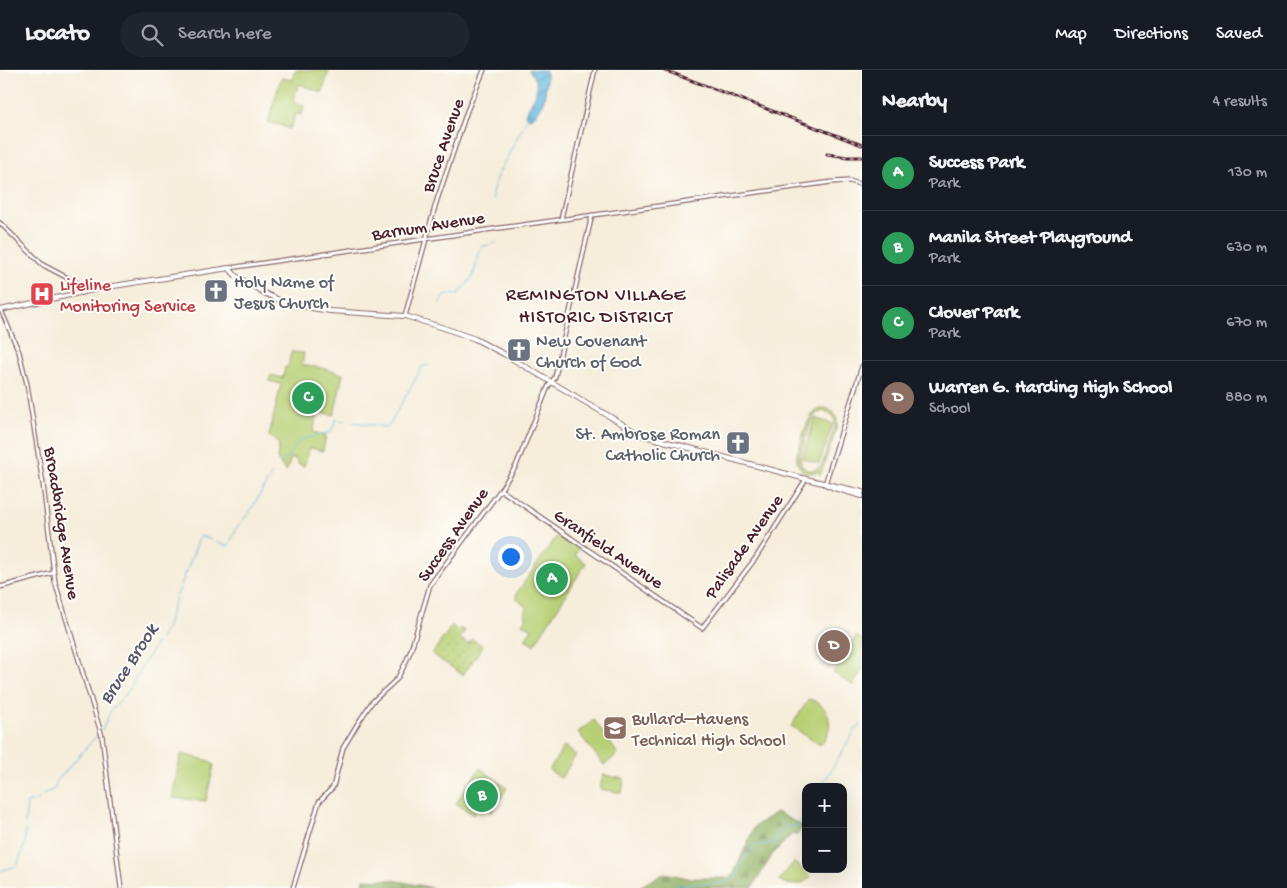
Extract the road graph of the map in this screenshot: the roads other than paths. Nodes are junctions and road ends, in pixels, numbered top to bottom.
1 (484, 70) edge
2 (595, 70) edge
3 (862, 185) edge
4 (592, 215) junction
5 (561, 219) junction
6 (0, 223) edge
7 (427, 238) junction
8 (229, 268) junction
9 (87, 290) junction
10 (0, 310) edge
11 (405, 316) junction
12 (862, 366) edge
13 (551, 383) junction
14 (806, 479) junction
15 (825, 484) junction
16 (501, 490) junction
17 (862, 492) edge
18 (862, 496) edge
19 (53, 573) junction
20 (0, 587) edge
21 (702, 628) joint
22 (121, 888) edge
23 (293, 888) edge

1 - 7 street, Bruce Avenue
2 - 5 street
3 - 4 street, Barnum Avenue
4 - 5 street, Barnum Avenue
4 - 13 street, Success Avenue
5 - 7 street, Barnum Avenue
6 - 9 street
7 - 8 street, Barnum Avenue
7 - 11 street, Bruce Avenue
8 - 9 main road, Barnum Avenue
8 - 11 main road
9 - 10 main road, Barnum Avenue
10 - 19 street, Broadbridge Avenue
11 - 13 main road
12 - 15 street
13 - 14 main road
13 - 16 street, Success Avenue
14 - 15 main road
14 - 21 street, Palisade Avenue
15 - 17 main road
15 - 18 main road
16 - 21 street, Granfield Avenue
16 - 23 street, Success Avenue
19 - 20 street
19 - 22 street, Broadbridge Avenue

